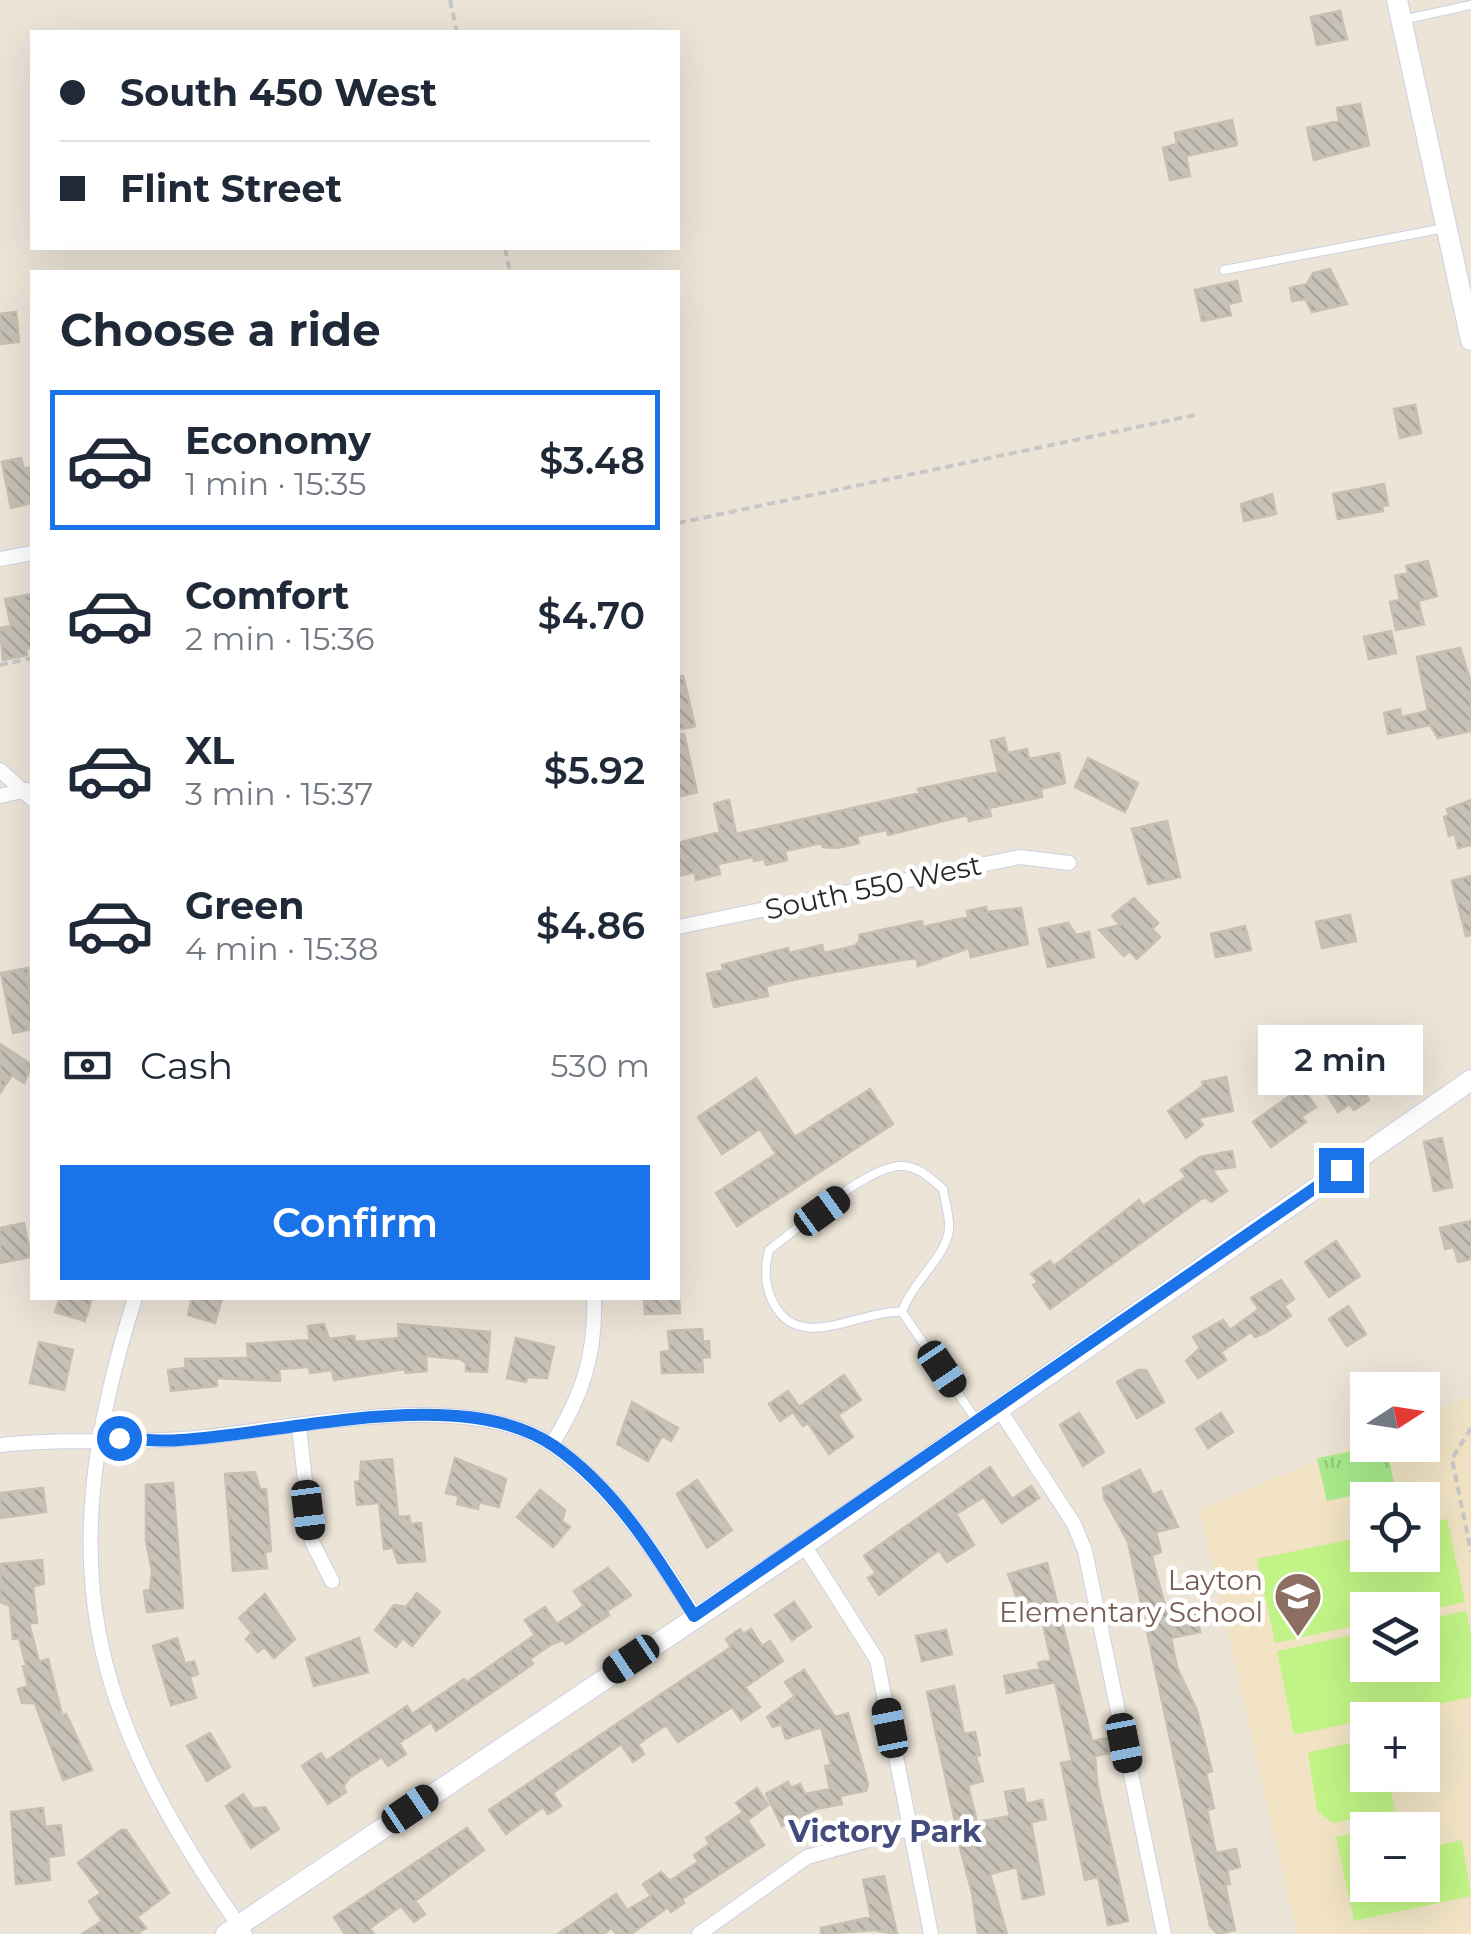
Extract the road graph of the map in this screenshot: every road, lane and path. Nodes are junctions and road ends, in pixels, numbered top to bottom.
1 (450, 0) edge
2 (1471, 5) edge
3 (1399, 10) edge
4 (457, 30) edge
5 (1446, 228) junction
6 (1224, 270) dead end
7 (1471, 340) edge
8 (1195, 416) dead end
9 (680, 524) edge
10 (30, 552) edge
11 (0, 559) edge
12 (30, 658) edge
13 (0, 665) edge
14 (0, 770) edge
15 (29, 793) edge
16 (0, 796) edge
17 (1069, 863) dead end
18 (680, 928) edge
19 (1471, 1080) edge
20 (134, 1300) edge
21 (594, 1300) edge
22 (902, 1312) junction
23 (999, 1409) junction
24 (978, 1422) junction
25 (299, 1427) junction
26 (1471, 1428) edge
27 (99, 1438) junction
28 (552, 1444) junction
29 (0, 1445) edge
30 (804, 1545) junction
31 (1471, 1552) edge
32 (332, 1581) dead end
33 (694, 1616) junction
34 (908, 1830) junction
35 (237, 1931) edge
36 (699, 1934) edge
37 (931, 1934) edge
38 (1164, 1934) edge

1 - 4 path
2 - 3 lane
3 - 5 street
5 - 6 lane
5 - 7 street
8 - 9 path
10 - 11 street
12 - 13 path
14 - 15 street
15 - 16 street
17 - 18 street, South 550 West
19 - 23 street
20 - 27 street
21 - 28 street
22 - 22 lane
22 - 24 lane
23 - 24 street
23 - 38 street
24 - 30 street
25 - 27 street
25 - 28 street
25 - 32 street
26 - 31 path
27 - 29 street
27 - 35 street
28 - 33 street
30 - 33 street
30 - 34 street
33 - 35 street
34 - 36 street
34 - 37 street

